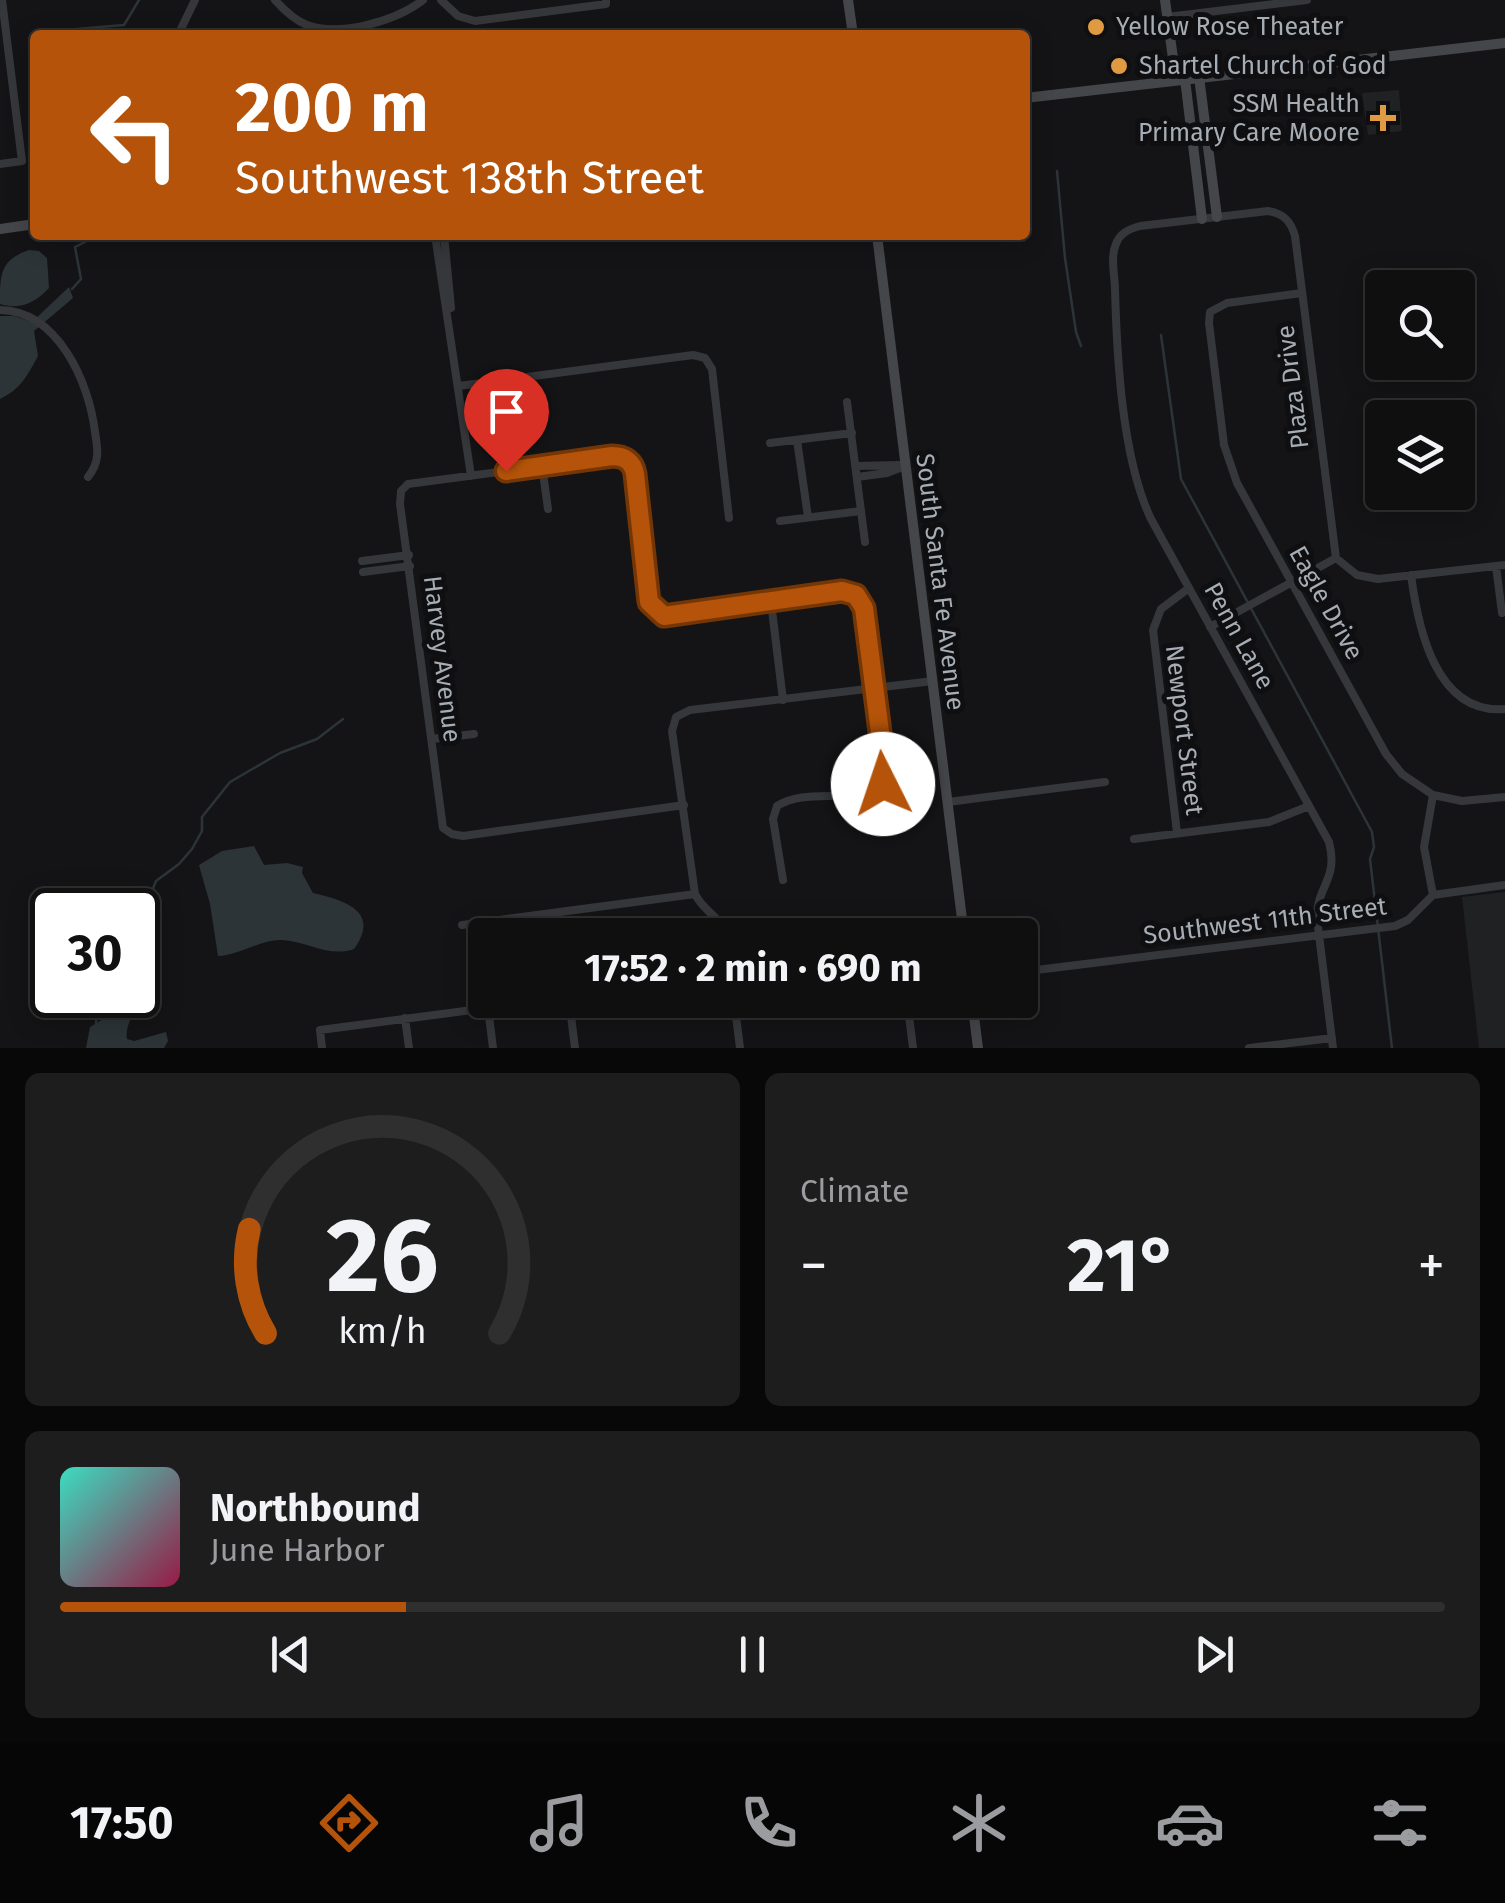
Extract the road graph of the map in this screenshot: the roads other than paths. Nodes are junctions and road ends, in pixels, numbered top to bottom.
1 (2, 0) edge
2 (195, 0) edge
3 (275, 0) edge
4 (423, 0) edge
5 (441, 0) edge
6 (848, 0) edge
7 (1165, 0) edge
8 (1308, 0) edge
9 (606, 2) edge
10 (1167, 16) junction
11 (180, 30) edge
12 (851, 30) edge
13 (1505, 43) edge
14 (1200, 77) junction
15 (1180, 79) junction
16 (1030, 97) edge
17 (0, 164) edge
18 (1217, 217) junction
19 (1202, 219) junction
20 (30, 225) edge
21 (0, 229) edge
22 (436, 240) edge
23 (444, 240) edge
24 (878, 240) edge
25 (1302, 293) junction
26 (0, 310) edge
27 (452, 338) junction
28 (459, 386) junction
29 (848, 402) dead end
30 (852, 433) junction
31 (797, 440) junction
32 (770, 443) dead end
33 (542, 466) junction
34 (856, 466) junction
35 (904, 466) junction
36 (470, 476) junction
37 (88, 477) dead end
38 (857, 478) junction
39 (548, 510) dead end
40 (861, 510) junction
41 (729, 518) dead end
42 (808, 518) junction
43 (780, 521) dead end
44 (865, 542) dead end
45 (409, 554) junction
46 (1336, 558) junction
47 (377, 559) junction
48 (362, 561) dead end
49 (410, 566) junction
50 (1500, 566) edge
51 (378, 570) junction
52 (363, 572) dead end
53 (1411, 575) junction
54 (1292, 582) junction
55 (1189, 588) junction
56 (771, 602) junction
57 (1502, 612) dead end
58 (1210, 627) junction
59 (933, 681) junction
60 (873, 688) junction
61 (783, 700) junction
62 (1505, 708) edge
63 (474, 734) dead end
64 (432, 739) junction
65 (1105, 782) dead end
66 (1433, 795) junction
67 (1505, 797) edge
68 (948, 802) junction
69 (684, 805) junction
70 (1309, 806) junction
71 (1177, 834) junction
72 (1134, 839) dead end
73 (783, 880) dead end
74 (1505, 885) edge
75 (695, 894) junction
76 (1433, 895) junction
77 (719, 918) edge
78 (962, 918) edge
79 (462, 926) dead end
80 (1319, 935) junction
81 (1038, 970) edge
82 (468, 1010) edge
83 (406, 1018) junction
84 (489, 1018) edge
85 (571, 1018) edge
86 (736, 1018) edge
87 (909, 1018) edge
88 (974, 1018) edge
89 (1332, 1043) edge
90 (322, 1048) edge
91 (410, 1048) edge
92 (493, 1048) edge
93 (575, 1048) edge
94 (740, 1048) edge
95 (913, 1048) edge
96 (978, 1048) edge
97 (1249, 1048) edge

1 - 17 street
2 - 11 street
3 - 4 street
5 - 9 street
6 - 12 main road
7 - 10 main road
8 - 10 street
10 - 15 main road
13 - 14 main road
14 - 15 main road
14 - 18 main road
15 - 16 main road
15 - 19 main road
18 - 19 street
18 - 25 street, Plaza Drive
19 - 55 street, Penn Lane
20 - 21 main road
22 - 27 street
23 - 27 street
24 - 35 main road, South Santa Fe Avenue
25 - 46 street, Plaza Drive
25 - 54 street, Eagle Drive
26 - 37 street
27 - 28 street
28 - 36 street
28 - 41 street
29 - 30 street
30 - 31 street
30 - 34 street
31 - 32 street
31 - 42 street
33 - 36 street
33 - 39 street
33 - 56 street
34 - 35 street
34 - 38 street
35 - 38 street
35 - 59 main road, South Santa Fe Avenue
36 - 45 street, Harvey Avenue
38 - 40 street
40 - 42 street
40 - 44 street
42 - 43 street
45 - 47 street
45 - 49 street, Harvey Avenue
46 - 53 street
46 - 54 street
47 - 48 street
47 - 51 street
49 - 51 street
49 - 64 street, Harvey Avenue
50 - 53 street
50 - 57 street
51 - 52 street
53 - 62 street
54 - 58 street
54 - 66 street, Eagle Drive
55 - 58 street, Penn Lane
55 - 71 street, Newport Street
56 - 60 street
56 - 61 street
58 - 70 street, Penn Lane
59 - 60 street
59 - 68 main road, South Santa Fe Avenue
60 - 61 street
60 - 73 street
61 - 69 street
63 - 64 street
64 - 69 street, Harvey Avenue
65 - 68 street
66 - 67 street
66 - 76 street
68 - 78 main road, South Santa Fe Avenue
69 - 75 street
70 - 71 street
70 - 80 street, Penn Lane
71 - 72 street
74 - 76 street
75 - 77 street
75 - 79 street
76 - 80 street, Southwest 11th Street
80 - 81 street, Southwest 11th Street
80 - 89 street, Penn Lane
82 - 83 street
83 - 90 street
83 - 91 street
84 - 92 street
85 - 93 street
86 - 94 street
87 - 95 street
88 - 96 main road
89 - 97 street

